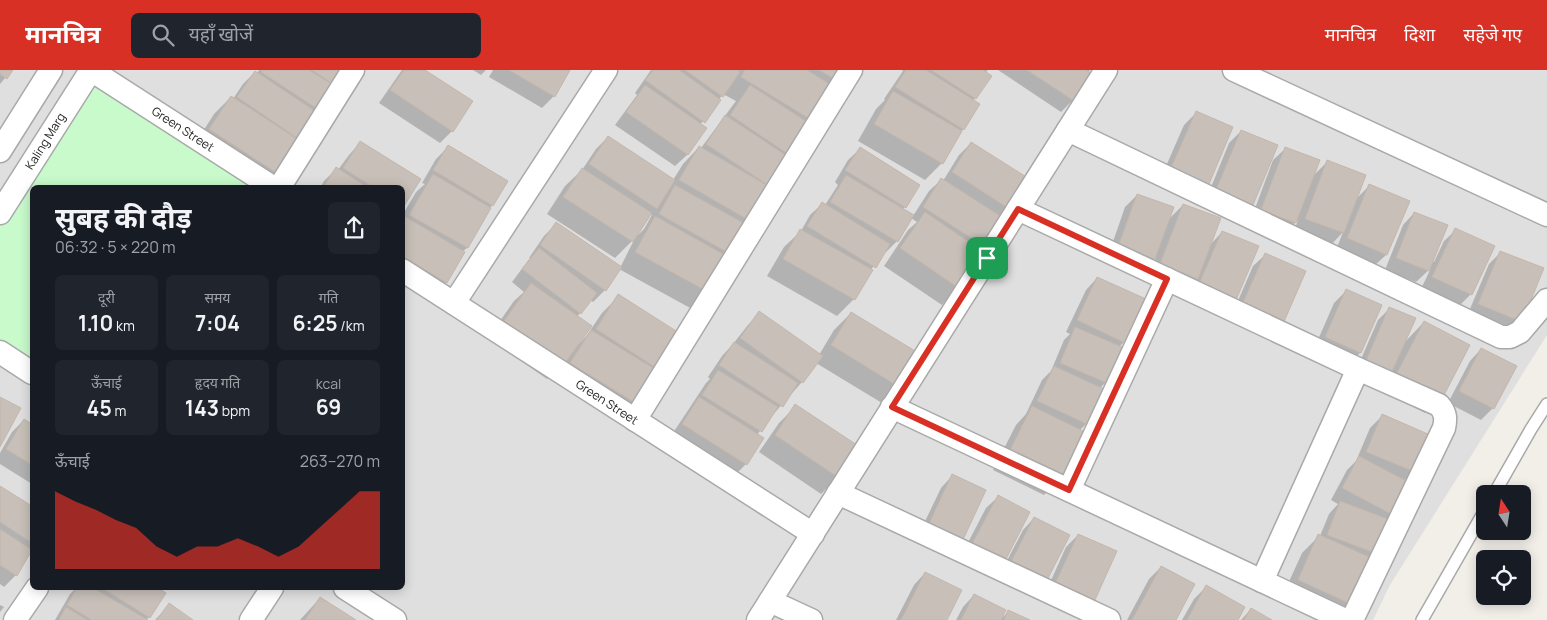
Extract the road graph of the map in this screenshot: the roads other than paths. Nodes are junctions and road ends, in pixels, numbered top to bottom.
1 (51, 70) edge
2 (91, 70) edge
3 (353, 70) edge
4 (606, 70) edge
5 (851, 70) edge
6 (1106, 70) edge
7 (1234, 70) edge
8 (1068, 130) junction
9 (0, 151) edge
10 (269, 185) edge
11 (281, 185) edge
12 (1018, 209) junction
13 (0, 213) edge
14 (1547, 216) edge
15 (405, 272) edge
16 (1167, 279) junction
17 (1547, 300) edge
18 (454, 303) junction
19 (0, 352) edge
20 (1358, 369) junction
21 (30, 372) edge
22 (1547, 404) edge
23 (892, 407) junction
24 (634, 420) junction
25 (1499, 485) edge
26 (1069, 490) junction
27 (838, 493) junction
28 (1476, 526) edge
29 (812, 534) junction
30 (1262, 581) junction
31 (35, 590) edge
32 (271, 590) edge
33 (348, 590) edge
34 (770, 601) junction
35 (16, 620) edge
36 (251, 620) edge
37 (395, 620) edge
38 (758, 620) edge
39 (811, 620) edge
40 (1109, 620) edge
41 (1346, 620) edge
42 (1352, 620) edge
43 (1422, 620) edge

1 - 9 street
2 - 10 street, Green Street
2 - 13 street, Kaling Marg
3 - 11 street
4 - 18 street
5 - 24 street
6 - 8 street
7 - 14 street
8 - 12 street
8 - 17 street
12 - 16 street
12 - 23 street
15 - 18 street, Green Street
16 - 20 street
16 - 26 street
18 - 24 street, Green Street
19 - 21 street
20 - 30 street
20 - 42 street
22 - 25 lane
23 - 26 street
23 - 27 street
24 - 29 street, Green Street
26 - 30 street
27 - 29 street
27 - 40 street
28 - 43 lane
29 - 34 street
30 - 41 street
31 - 35 street
32 - 36 street
33 - 37 street
34 - 38 street
34 - 39 street

